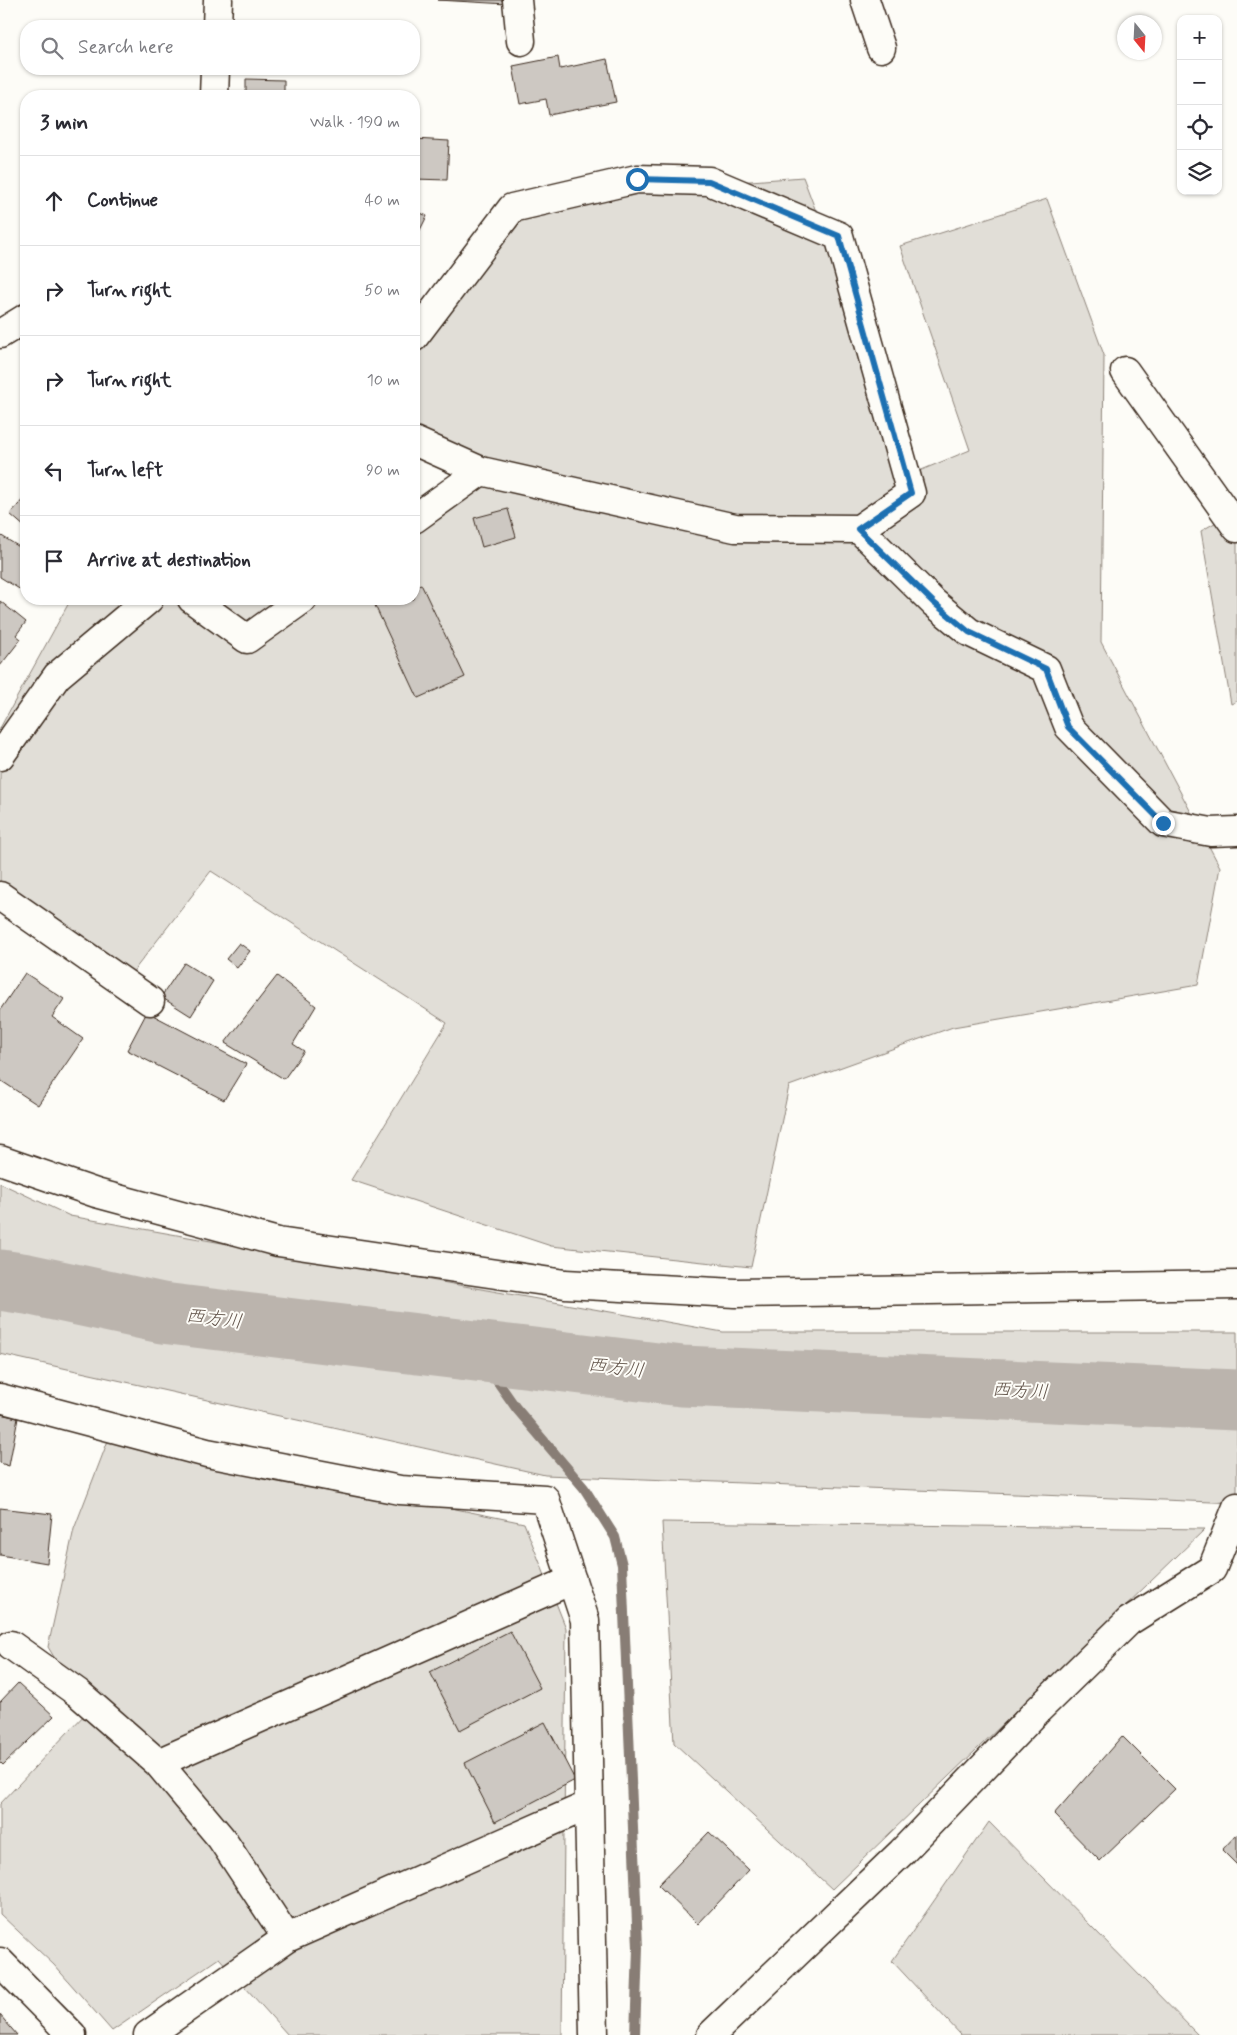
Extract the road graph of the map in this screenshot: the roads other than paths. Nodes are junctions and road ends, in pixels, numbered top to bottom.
1 (218, 0) edge
2 (517, 0) edge
3 (865, 0) edge
4 (217, 20) edge
5 (520, 41) dead end
6 (881, 48) dead end
7 (215, 75) edge
8 (214, 90) edge
9 (20, 322) edge
10 (420, 329) edge
11 (0, 334) edge
12 (1125, 371) dead end
13 (420, 444) edge
14 (481, 471) junction
15 (420, 516) edge
16 (1237, 528) edge
17 (858, 529) junction
18 (142, 605) edge
19 (201, 605) edge
20 (295, 605) edge
21 (0, 756) edge
22 (1237, 831) edge
23 (0, 896) edge
24 (150, 1001) dead end
25 (0, 1160) edge
26 (1237, 1285) edge
27 (0, 1398) edge
28 (1237, 1507) edge
29 (572, 1580) junction
30 (11, 1645) dead end
31 (158, 1763) junction
32 (589, 1805) junction
33 (286, 1938) junction
34 (0, 1962) edge
35 (72, 2035) edge
36 (148, 2035) edge
37 (594, 2035) edge
38 (711, 2035) edge

1 - 4 street
2 - 5 street
3 - 6 street
7 - 8 street
9 - 11 street
10 - 17 street
12 - 16 street
13 - 14 street
14 - 15 street
14 - 17 street
17 - 22 street
18 - 21 street
19 - 20 street
23 - 24 street
25 - 26 street
27 - 29 street
28 - 38 street
29 - 31 street
29 - 32 street
30 - 31 street
31 - 33 street
32 - 33 street
32 - 37 street
33 - 36 street
34 - 35 street

